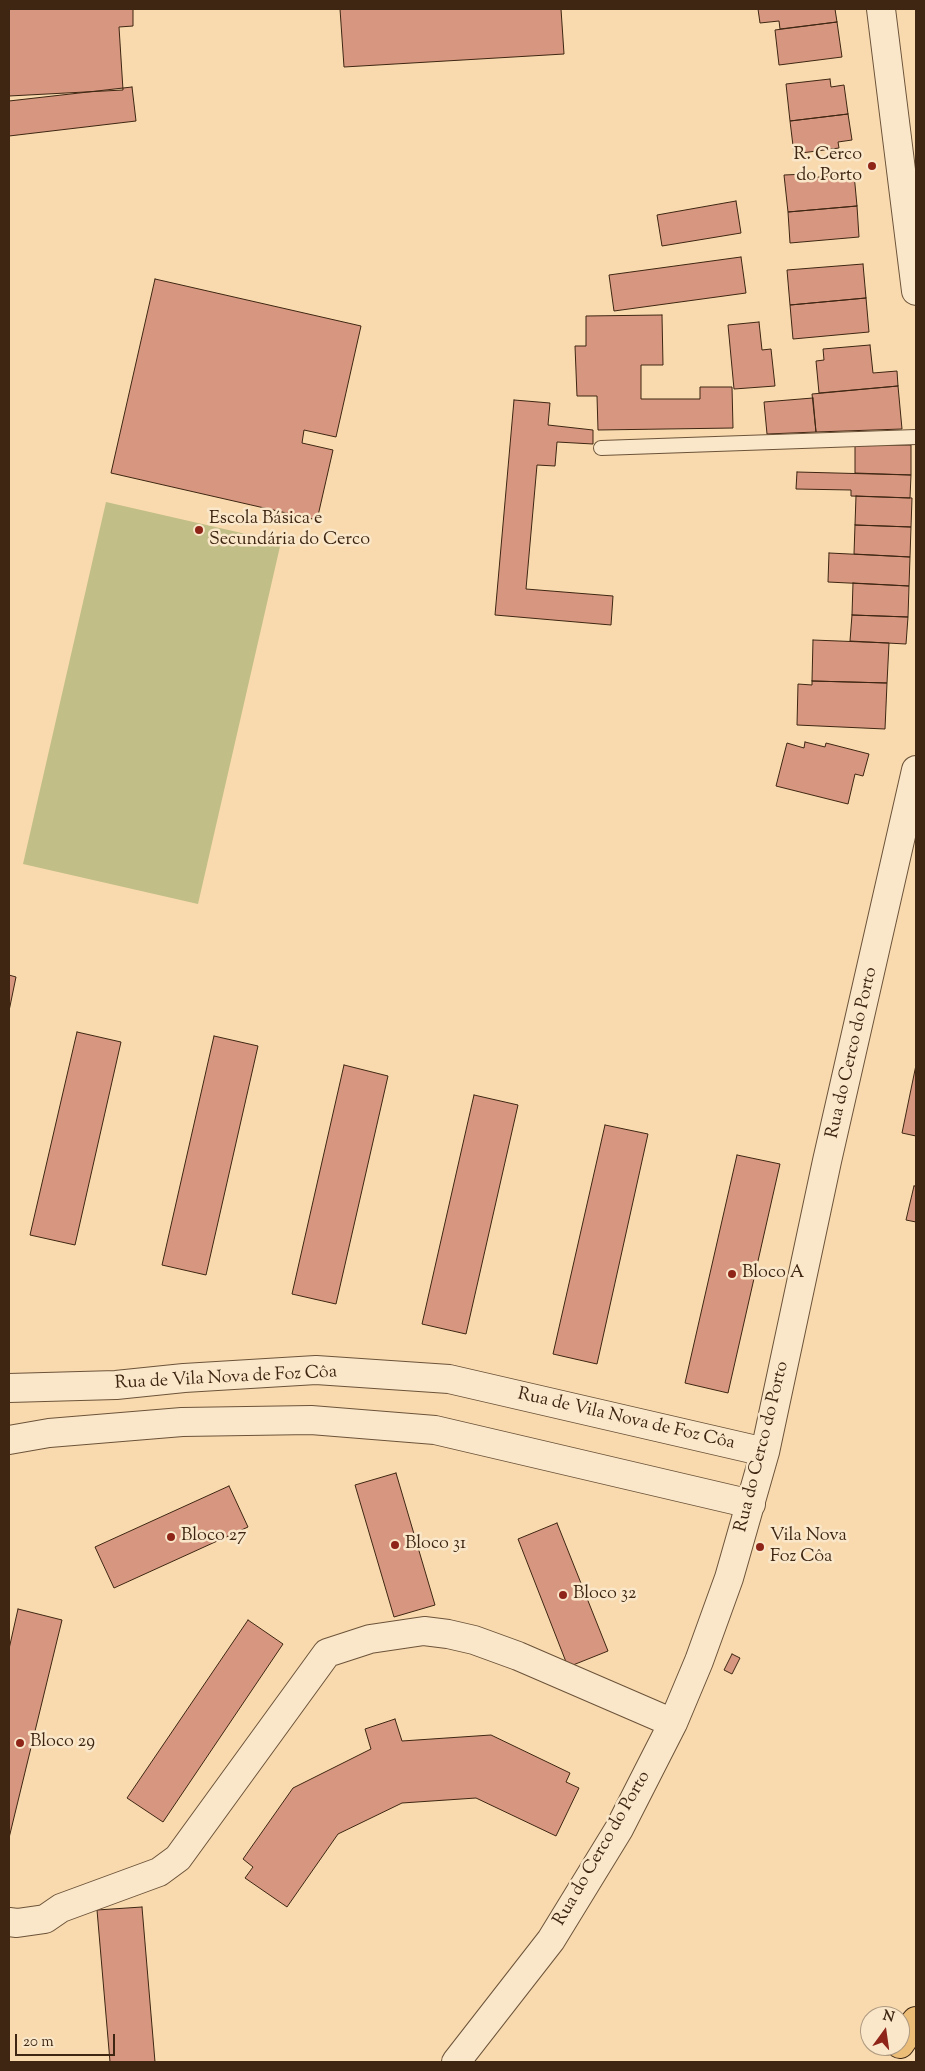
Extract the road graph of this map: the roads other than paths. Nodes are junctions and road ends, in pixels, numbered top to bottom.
1 (880, 9) edge
2 (916, 291) edge
3 (916, 437) edge
4 (601, 448) dead end
5 (916, 770) edge
6 (9, 1388) edge
7 (9, 1440) edge
8 (765, 1452) junction
9 (751, 1504) junction
10 (673, 1723) junction
11 (9, 1922) edge
12 (456, 2062) edge

1 - 2 street
3 - 4 lane
5 - 8 street, Rua do Cerco do Porto
6 - 8 street, Rua de Vila Nova de Foz Côa
7 - 9 street
8 - 9 street, Rua do Cerco do Porto
9 - 10 street, Rua do Cerco do Porto
10 - 11 street
10 - 12 street, Rua do Cerco do Porto

